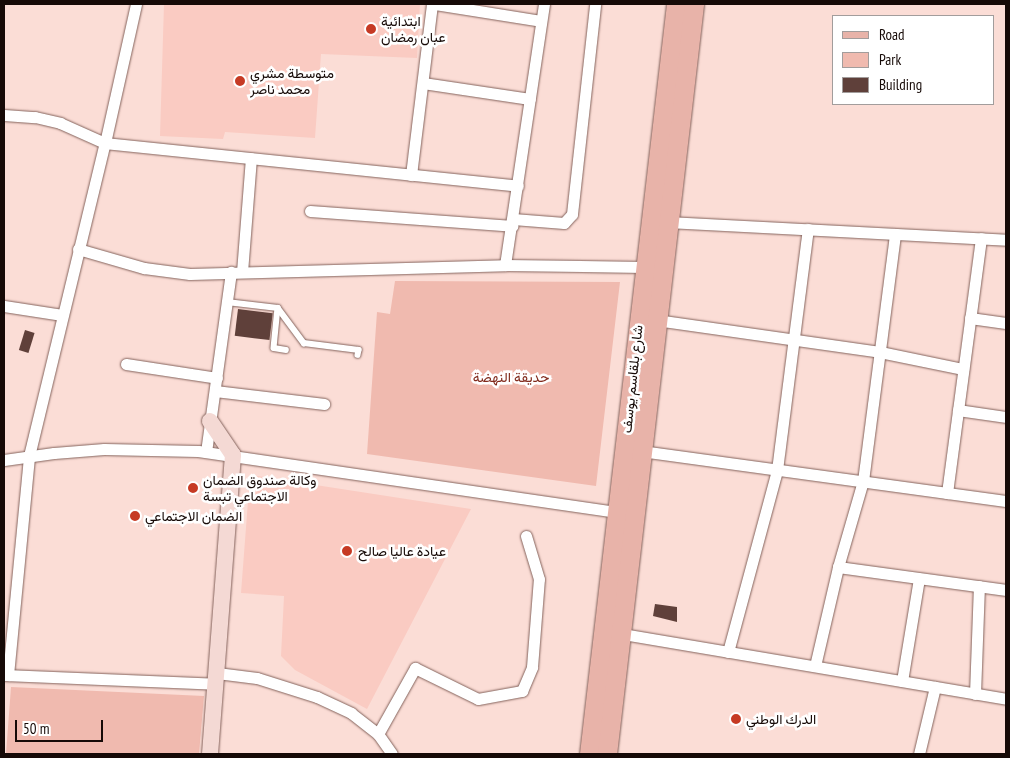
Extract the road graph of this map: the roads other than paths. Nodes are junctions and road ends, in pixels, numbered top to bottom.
1 (136, 4) edge
2 (434, 4) edge
3 (544, 4) edge
4 (595, 4) edge
5 (676, 4) edge
6 (694, 4) edge
7 (541, 21) junction
8 (423, 83) junction
9 (530, 99) junction
10 (4, 115) edge
11 (104, 143) junction
12 (251, 158) junction
13 (411, 175) junction
14 (518, 186) junction
15 (310, 211) dead end
16 (668, 222) junction
17 (512, 223) junction
18 (808, 229) junction
19 (895, 234) junction
20 (981, 238) junction
21 (1006, 240) edge
22 (78, 249) junction
23 (505, 265) junction
24 (644, 267) junction
25 (237, 272) junction
26 (227, 302) junction
27 (4, 306) edge
28 (278, 308) junction
29 (62, 315) junction
30 (970, 318) junction
31 (656, 320) junction
32 (1006, 324) edge
33 (792, 338) junction
34 (286, 350) dead end
35 (880, 352) junction
36 (358, 356) dead end
37 (126, 364) dead end
38 (963, 369) junction
39 (216, 378) junction
40 (214, 391) junction
41 (324, 404) dead end
42 (958, 410) junction
43 (1006, 417) edge
44 (210, 421) junction
45 (641, 451) junction
46 (206, 452) junction
47 (233, 455) junction
48 (29, 456) junction
49 (4, 460) edge
50 (777, 470) junction
51 (863, 481) junction
52 (947, 493) junction
53 (1006, 501) edge
54 (617, 512) junction
55 (526, 536) dead end
56 (838, 567) junction
57 (919, 578) junction
58 (979, 586) junction
59 (1006, 590) edge
60 (623, 634) junction
61 (728, 652) junction
62 (815, 666) junction
63 (6, 675) edge
64 (216, 678) junction
65 (902, 681) junction
66 (936, 687) junction
67 (975, 694) junction
68 (1006, 699) edge
69 (378, 734) junction
70 (210, 754) edge
71 (392, 754) edge
72 (589, 754) edge
73 (608, 754) edge
74 (919, 754) edge

1 - 11 street
2 - 7 street
2 - 8 street
3 - 7 street
4 - 17 street
5 - 24 main road, شارع بلقاسم يوسف
6 - 16 main road, شارع بلقاسم يوسف
7 - 9 street
8 - 9 street
8 - 13 street
9 - 14 street
10 - 11 street
11 - 12 street
11 - 22 street
12 - 13 street
12 - 25 street
13 - 14 street
14 - 17 street
15 - 17 street
16 - 18 street
16 - 31 main road, شارع بلقاسم يوسف
17 - 23 street
18 - 19 street
18 - 33 street
19 - 20 street
19 - 35 street
20 - 21 street
20 - 30 street
22 - 25 street
22 - 29 street
23 - 24 street
23 - 25 street
24 - 54 main road, شارع بلقاسم يوسف
25 - 26 street
26 - 28 lane
26 - 39 street
27 - 29 street
28 - 34 lane
28 - 36 lane
29 - 48 street
30 - 32 street
30 - 38 street
31 - 33 street
31 - 45 main road, شارع بلقاسم يوسف
33 - 35 street
33 - 50 street
35 - 38 street
35 - 51 street
37 - 39 street
38 - 42 street
39 - 40 street
40 - 41 street
40 - 44 street
42 - 43 street
42 - 52 street
44 - 46 street
44 - 47 street
45 - 50 street
45 - 60 main road, شارع بلقاسم يوسف
46 - 47 street
46 - 48 street
47 - 54 street
47 - 64 street
48 - 49 street
48 - 63 street
50 - 51 street
50 - 61 street
51 - 52 street
51 - 56 street
52 - 53 street
54 - 72 main road, شارع بلقاسم يوسف
55 - 69 street
56 - 57 street
56 - 62 street
57 - 58 street
57 - 65 street
58 - 59 street
58 - 67 street
60 - 61 street
60 - 73 main road, شارع بلقاسم يوسف
61 - 62 street
62 - 65 street
63 - 64 street
64 - 69 street
64 - 70 street
65 - 66 street
66 - 67 street
66 - 74 street
67 - 68 street
69 - 71 street

